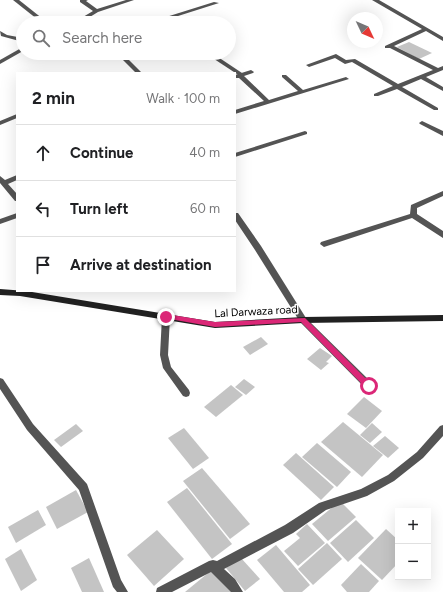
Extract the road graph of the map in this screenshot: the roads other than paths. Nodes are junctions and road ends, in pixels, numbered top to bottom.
1 (16, 0) edge
2 (85, 0) edge
3 (131, 0) edge
4 (375, 0) edge
5 (216, 3) dead end
6 (96, 11) junction
7 (36, 16) edge
8 (92, 16) edge
9 (173, 16) edge
10 (427, 29) junction
11 (0, 34) edge
12 (15, 36) edge
13 (443, 39) edge
14 (16, 53) edge
15 (127, 60) edge
16 (217, 60) edge
17 (0, 62) edge
18 (309, 65) dead end
19 (440, 69) edge
20 (138, 72) edge
21 (234, 72) edge
22 (251, 72) dead end
23 (239, 76) edge
24 (284, 76) dead end
25 (422, 76) junction
26 (346, 79) dead end
27 (399, 86) junction
28 (443, 89) edge
29 (302, 92) junction
30 (376, 95) dead end
31 (268, 102) junction
32 (436, 109) dead end
33 (236, 112) edge
34 (16, 116) edge
35 (0, 122) edge
36 (422, 123) dead end
37 (305, 133) dead end
38 (443, 134) edge
39 (236, 156) edge
40 (16, 177) edge
41 (2, 180) edge
42 (443, 193) edge
43 (16, 198) edge
44 (16, 215) edge
45 (413, 215) junction
46 (236, 216) edge
47 (0, 222) edge
48 (443, 235) edge
49 (324, 244) dead end
50 (0, 292) edge
51 (166, 317) junction
52 (443, 318) edge
53 (303, 320) junction
54 (0, 382) edge
55 (369, 386) dead end
56 (186, 393) dead end
57 (443, 429) edge
58 (215, 568) junction
59 (123, 592) edge
60 (161, 592) edge
61 (238, 592) edge

1 - 7 street
2 - 6 street
3 - 6 street
4 - 10 street
5 - 9 street
6 - 8 street
10 - 13 street
10 - 19 street
11 - 12 street
14 - 17 street
15 - 20 street
16 - 21 street
18 - 27 street
19 - 25 street
22 - 23 street
23 - 31 street
24 - 29 street
25 - 27 street
25 - 28 street
26 - 29 street
27 - 30 street
27 - 32 street
29 - 31 street
31 - 33 street
34 - 35 street
36 - 38 street
37 - 39 street
40 - 41 street
41 - 43 street
42 - 45 street
44 - 47 street
45 - 48 street
45 - 49 street
46 - 53 street
50 - 51 main road, Lal Darwaza road
51 - 53 main road, Lal Darwaza road
51 - 56 street
52 - 53 main road, Lal Darwaza road
53 - 55 street
54 - 59 street
57 - 58 street
58 - 60 street
58 - 61 street

